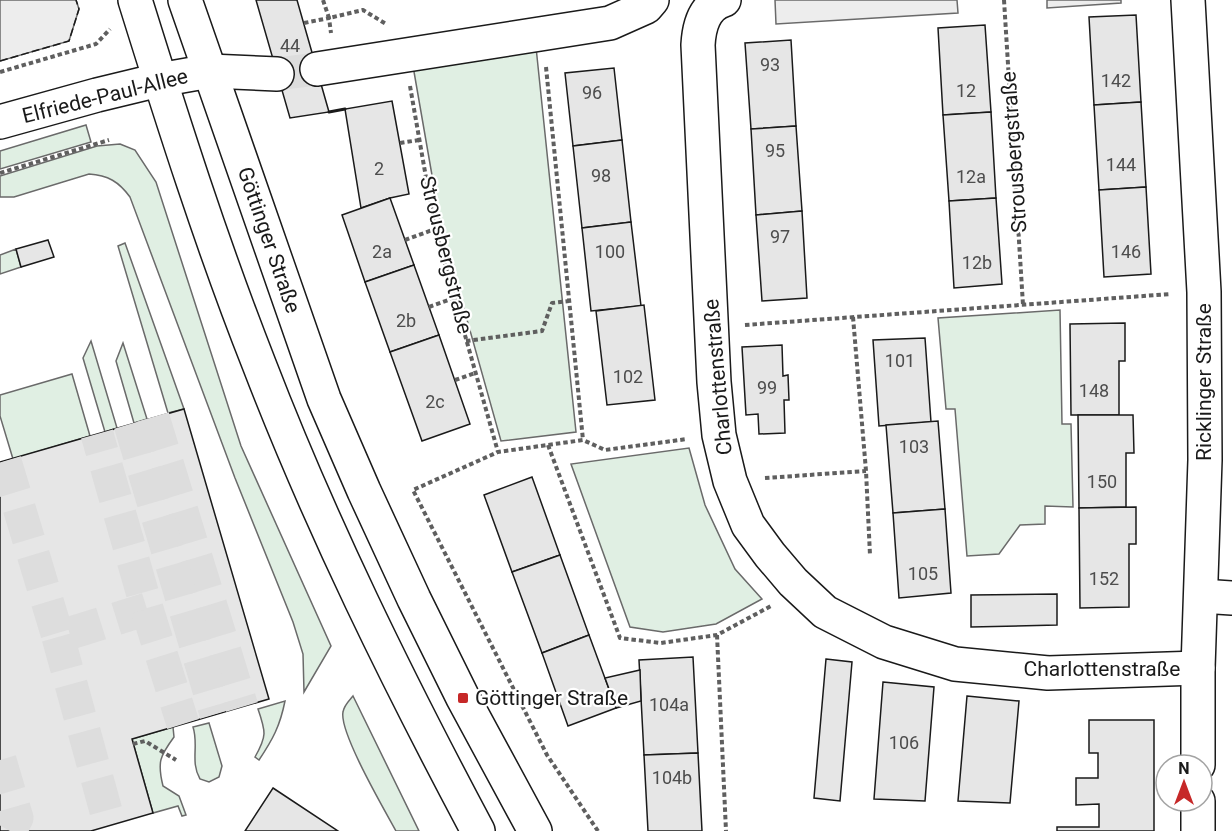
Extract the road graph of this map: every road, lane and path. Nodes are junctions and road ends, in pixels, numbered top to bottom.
1 (184, 0) edge
2 (323, 0) edge
3 (652, 0) edge
4 (1004, 0) edge
5 (1188, 0) edge
6 (715, 6) edge
7 (137, 9) edge
8 (329, 18) junction
9 (304, 23) dead end
10 (332, 28) dead end
11 (542, 34) junction
12 (398, 41) junction
13 (317, 69) tunnel mouth
14 (210, 71) junction
15 (0, 72) edge
16 (277, 74) tunnel mouth
17 (159, 80) junction
18 (0, 122) edge
19 (109, 140) dead end
20 (419, 140) junction
21 (400, 143) dead end
22 (0, 173) edge
23 (435, 229) junction
24 (405, 240) dead end
25 (1204, 292) junction
26 (454, 298) junction
27 (569, 301) junction
28 (1023, 304) junction
29 (429, 307) dead end
30 (853, 317) junction
31 (711, 327) junction
32 (466, 340) junction
33 (475, 373) junction
34 (455, 380) dead end
35 (719, 435) junction
36 (583, 440) junction
37 (548, 445) junction
38 (498, 452) junction
39 (866, 471) junction
40 (730, 481) junction
41 (421, 508) junction
42 (415, 511) dead end
43 (870, 555) dead end
44 (793, 582) junction
45 (1216, 597) edge
46 (717, 635) junction
47 (1198, 668) junction
48 (134, 744) dead end
49 (1198, 753) edge
50 (177, 760) dead end
51 (1198, 813) edge
52 (478, 831) edge
53 (536, 831) edge
54 (598, 831) edge
55 (726, 831) edge
56 (1198, 831) edge

1 - 14 street, Göttinger Straße
2 - 8 path
3 - 11 street
4 - 28 path, Strousbergstraße
5 - 25 street, Ricklinger Straße
6 - 31 street, Charlottenstraße
7 - 15 path
7 - 17 street
8 - 9 path
8 - 10 path
8 - 12 path
11 - 12 street
11 - 27 path
12 - 13 street
12 - 20 path, Strousbergstraße
14 - 16 street
14 - 17 street, Elfriede-Paul-Allee
14 - 53 street, Göttinger Straße
17 - 18 street, Elfriede-Paul-Allee
17 - 52 street
19 - 22 path
20 - 21 path
20 - 23 path, Strousbergstraße
23 - 24 path
23 - 26 path, Strousbergstraße
25 - 28 path
25 - 45 street, Ricklinger Straße
26 - 29 path
26 - 32 path, Strousbergstraße
27 - 32 path
27 - 36 path
28 - 30 path
30 - 31 path
30 - 39 path
31 - 35 street, Charlottenstraße
32 - 33 path, Strousbergstraße
33 - 34 path
33 - 38 path, Strousbergstraße
35 - 36 path
35 - 40 street, Charlottenstraße
36 - 37 path
37 - 38 path
37 - 46 path
38 - 41 path
39 - 40 path
39 - 43 path
40 - 44 street, Charlottenstraße
41 - 42 path
41 - 54 path
44 - 46 path
44 - 47 street, Charlottenstraße
45 - 47 street, Ricklinger Straße
46 - 55 path
47 - 49 street, Ricklinger Straße
48 - 50 path
51 - 56 street

